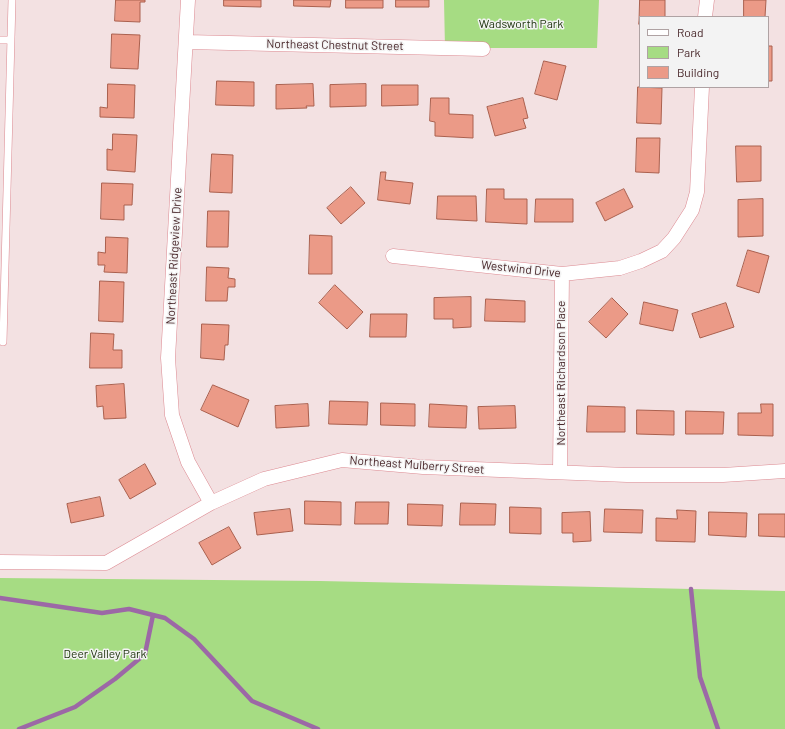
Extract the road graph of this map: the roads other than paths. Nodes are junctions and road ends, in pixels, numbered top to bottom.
1 (12, 0) edge
2 (188, 0) edge
3 (707, 0) edge
4 (705, 16) edge
5 (0, 40) edge
6 (11, 40) junction
7 (187, 42) junction
8 (483, 49) dead end
9 (702, 88) edge
10 (3, 221) edge
11 (393, 256) dead end
12 (562, 274) junction
13 (3, 342) dead end
14 (560, 472) junction
15 (785, 472) edge
16 (211, 503) junction
17 (0, 562) edge

1 - 6 lane
2 - 7 street, Northeast Ridgeview Drive
3 - 4 street
5 - 6 lane
6 - 10 lane
7 - 8 street, Northeast Chestnut Street
7 - 16 street, Northeast Ridgeview Drive
9 - 12 street, Westwind Drive
10 - 13 lane
11 - 12 street, Westwind Drive
12 - 14 street, Northeast Richardson Place
14 - 15 street, Northeast Mulberry Street
14 - 16 street, Northeast Mulberry Street
16 - 17 street, Northeast Mulberry Street

